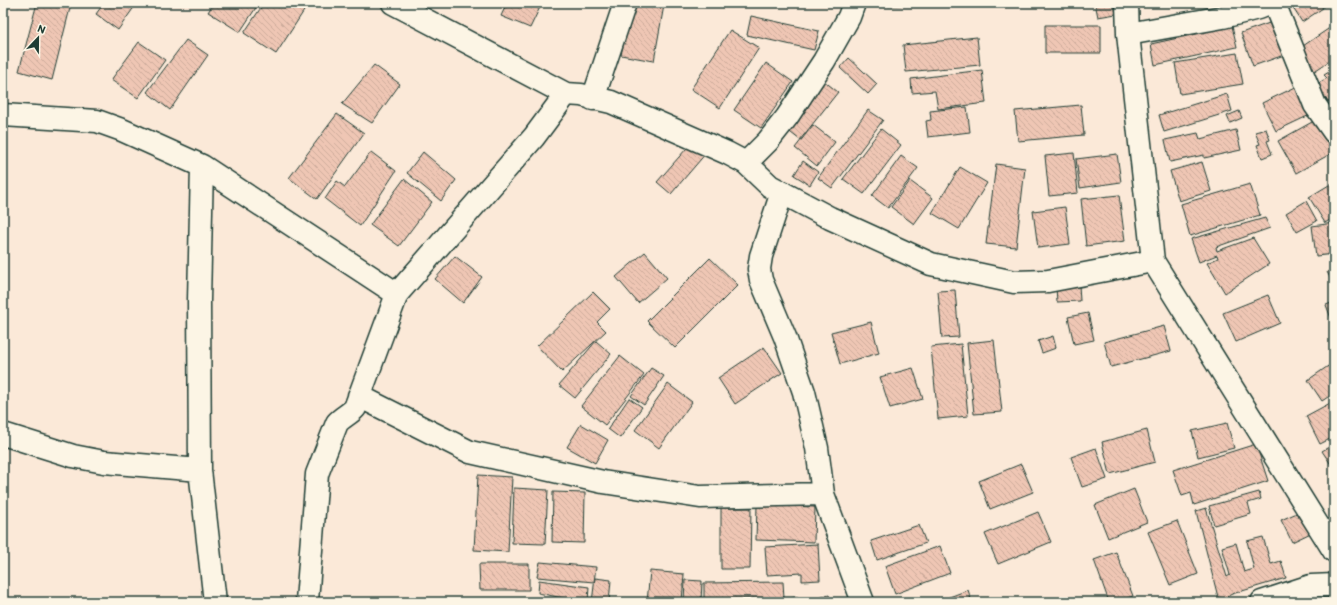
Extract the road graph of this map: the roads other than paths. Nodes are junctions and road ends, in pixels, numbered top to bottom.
1 (393, 3) edge
2 (625, 3) edge
3 (854, 3) edge
4 (1127, 3) edge
5 (1270, 3) edge
6 (1274, 3) edge
7 (1128, 34) junction
8 (566, 94) junction
9 (593, 99) junction
10 (3, 115) edge
11 (1334, 132) edge
12 (746, 163) junction
13 (202, 166) junction
14 (782, 192) junction
15 (1153, 261) junction
16 (397, 294) junction
17 (359, 396) junction
18 (3, 434) edge
19 (200, 470) junction
20 (823, 494) junction
21 (1334, 551) edge
22 (1334, 585) edge
23 (307, 601) edge
24 (214, 602) edge
25 (863, 602) edge
26 (1262, 602) edge

1 - 8 street
2 - 9 street
3 - 12 street
4 - 7 street
5 - 7 street
6 - 11 street
7 - 15 street
8 - 9 street
8 - 16 street
9 - 12 street
10 - 13 street
12 - 14 street
13 - 16 street
13 - 19 street
14 - 15 street
14 - 20 street
15 - 21 street
16 - 17 street
17 - 20 street
17 - 23 street
18 - 19 street
19 - 24 street
20 - 25 street
22 - 26 street

